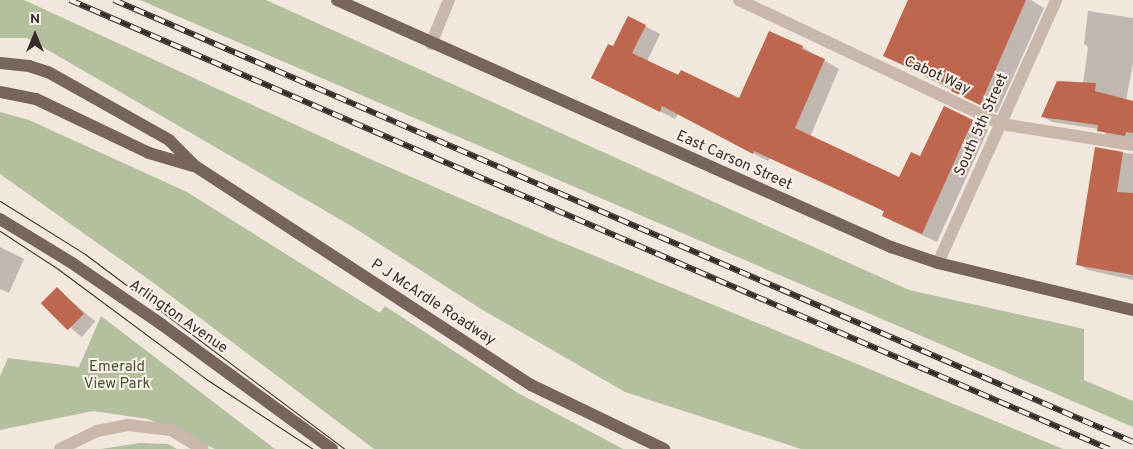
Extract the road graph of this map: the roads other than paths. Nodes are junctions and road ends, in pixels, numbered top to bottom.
1 (339, 0) edge
2 (449, 0) edge
3 (739, 0) edge
4 (1056, 0) edge
5 (431, 44) junction
6 (0, 63) edge
7 (0, 92) edge
8 (1001, 124) junction
9 (1133, 145) edge
10 (195, 166) junction
11 (0, 219) edge
12 (938, 263) junction
13 (1133, 310) edge
14 (60, 449) edge
15 (203, 449) edge
16 (332, 449) edge
17 (664, 449) edge

1 - 5 main road, East Carson Street
2 - 5 street
3 - 8 street, Cabot Way
4 - 8 street, South 5th Street
5 - 12 main road, East Carson Street
6 - 10 main road, P J McArdle Roadway
7 - 10 main road, P J McArdle Roadway
8 - 9 street, Cabot Way
8 - 12 street, South 5th Street
10 - 17 main road, P J McArdle Roadway
11 - 16 main road, Arlington Avenue
12 - 13 main road, East Carson Street
14 - 15 street

